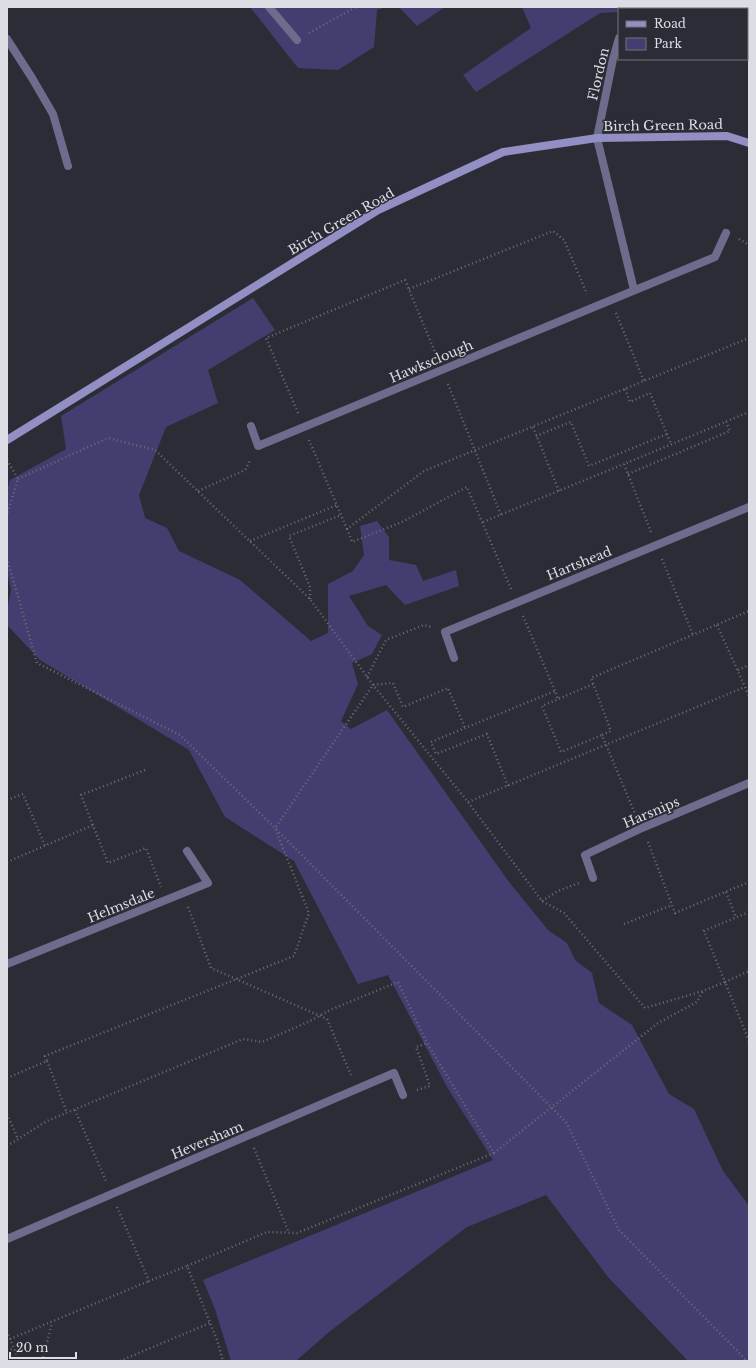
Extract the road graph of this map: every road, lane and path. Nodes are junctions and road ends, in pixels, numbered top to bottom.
1 (269, 7) edge
2 (356, 7) edge
3 (7, 39) edge
4 (296, 40) joint
5 (618, 42) edge
6 (597, 138) junction
7 (749, 143) edge
8 (68, 166) dead end
9 (726, 233) dead end
10 (409, 289) dead end
11 (634, 290) junction
12 (592, 307) junction
13 (619, 320) dead end
14 (749, 338) edge
15 (644, 381) junction
16 (625, 389) junction
17 (749, 412) edge
18 (726, 422) junction
19 (251, 426) dead end
20 (533, 427) junction
21 (667, 434) junction
22 (536, 436) junction
23 (7, 440) edge
24 (671, 444) junction
25 (258, 446) junction
26 (7, 460) edge
27 (624, 464) junction
28 (628, 474) junction
29 (18, 479) junction
30 (198, 491) junction
31 (559, 491) junction
32 (337, 505) dead end
33 (749, 507) edge
34 (7, 514) edge
35 (341, 515) dead end
36 (483, 522) junction
37 (250, 541) junction
38 (656, 545) junction
39 (7, 558) edge
40 (310, 599) junction
41 (517, 602) junction
42 (749, 611) edge
43 (717, 625) junction
44 (445, 632) junction
45 (693, 635) junction
46 (454, 658) dead end
47 (749, 665) edge
48 (738, 670) junction
49 (367, 677) junction
50 (593, 684) junction
51 (373, 685) junction
52 (745, 687) junction
53 (555, 691) junction
54 (749, 696) edge
55 (558, 699) junction
56 (465, 728) junction
57 (602, 735) junction
58 (607, 745) junction
59 (436, 754) junction
60 (432, 758) junction
61 (145, 770) dead end
62 (749, 783) edge
63 (508, 786) junction
64 (7, 800) edge
65 (468, 802) junction
66 (93, 825) junction
67 (275, 828) junction
68 (642, 828) junction
69 (45, 846) junction
70 (187, 851) dead end
71 (7, 862) edge
72 (592, 878) joint
73 (749, 882) edge
74 (726, 892) junction
75 (182, 894) junction
76 (166, 900) junction
77 (542, 901) junction
78 (672, 905) junction
79 (749, 912) edge
80 (736, 918) junction
81 (624, 924) dead end
82 (7, 964) edge
83 (749, 972) edge
84 (236, 979) junction
85 (725, 982) junction
86 (703, 991) junction
87 (320, 1016) junction
88 (749, 1041) edge
89 (427, 1043) junction
90 (47, 1061) junction
91 (7, 1078) edge
92 (357, 1089) junction
93 (403, 1095) joint
94 (552, 1107) junction
95 (75, 1110) junction
96 (67, 1113) junction
97 (7, 1114) edge
98 (248, 1135) junction
99 (18, 1139) junction
100 (7, 1146) edge
101 (494, 1153) junction
102 (111, 1194) junction
103 (289, 1233) junction
104 (7, 1239) edge
105 (187, 1266) junction
106 (148, 1281) junction
107 (52, 1322) junction
108 (210, 1323) junction
109 (7, 1331) edge
110 (10, 1339) junction
111 (14, 1348) junction
112 (7, 1351) edge
113 (19, 1361) edge
114 (42, 1361) edge
115 (120, 1361) edge
116 (223, 1361) edge
117 (747, 1361) edge

1 - 4 street
2 - 4 path
3 - 8 street
5 - 6 street, Flordon
6 - 7 street, Birch Green Road
6 - 11 street
6 - 23 street, Birch Green Road
9 - 11 street, Hawksclough
10 - 12 path
11 - 12 street, Hawksclough
12 - 25 street, Hawksclough
13 - 15 path
14 - 15 path
15 - 16 path
16 - 20 path
16 - 21 path
17 - 18 path
18 - 24 path
18 - 28 path
19 - 25 street
20 - 22 path
20 - 36 path
21 - 22 path
21 - 24 path
22 - 31 path
24 - 27 path
25 - 30 path
26 - 29 path
27 - 28 path
27 - 31 path
28 - 38 path
29 - 30 path
29 - 34 path
30 - 37 path
31 - 36 path
32 - 37 path
33 - 38 street, Hartshead
35 - 40 path
36 - 41 path
37 - 40 path
38 - 41 street, Hartshead
38 - 45 path
39 - 67 path
40 - 49 path
41 - 44 street, Hartshead
41 - 53 path
42 - 43 path
43 - 45 path
43 - 48 path
44 - 46 street
44 - 49 path
45 - 50 path
47 - 48 path
48 - 52 path
49 - 51 path
50 - 55 path
50 - 57 path
51 - 56 path
51 - 60 path
51 - 67 path
52 - 54 path
52 - 58 path
53 - 55 path
53 - 56 path
55 - 57 path
56 - 59 path
57 - 58 path
58 - 63 path
58 - 68 path
59 - 60 path
59 - 63 path
60 - 65 path
61 - 66 path
62 - 68 street, Harsnips
63 - 65 path
64 - 69 path
65 - 77 path
66 - 69 path
66 - 76 path
67 - 84 path
67 - 94 path
68 - 72 street, Harsnips
68 - 78 path
69 - 71 path
70 - 75 street, Helmsdale
72 - 77 path
73 - 74 path
74 - 78 path
74 - 80 path
75 - 76 street, Helmsdale
75 - 84 path
76 - 82 street, Helmsdale
77 - 86 path
78 - 81 path
79 - 80 path
80 - 85 path
83 - 85 path
84 - 87 path
84 - 90 path
85 - 86 path
85 - 88 path
86 - 94 path
87 - 89 path
87 - 92 path
87 - 95 path
89 - 93 path
89 - 101 path
90 - 91 path
90 - 96 path
92 - 93 street, Heversham
92 - 98 street, Heversham
94 - 101 path
94 - 117 path
95 - 96 path
95 - 102 path
96 - 99 path
97 - 99 path
98 - 102 street, Heversham
98 - 103 path
99 - 100 path
101 - 103 path
102 - 104 street, Heversham
102 - 106 path
103 - 105 path
105 - 106 path
105 - 108 path
106 - 107 path
107 - 110 path
107 - 114 path
108 - 115 path
108 - 116 path
109 - 110 path
110 - 111 path
111 - 112 path
111 - 113 path

